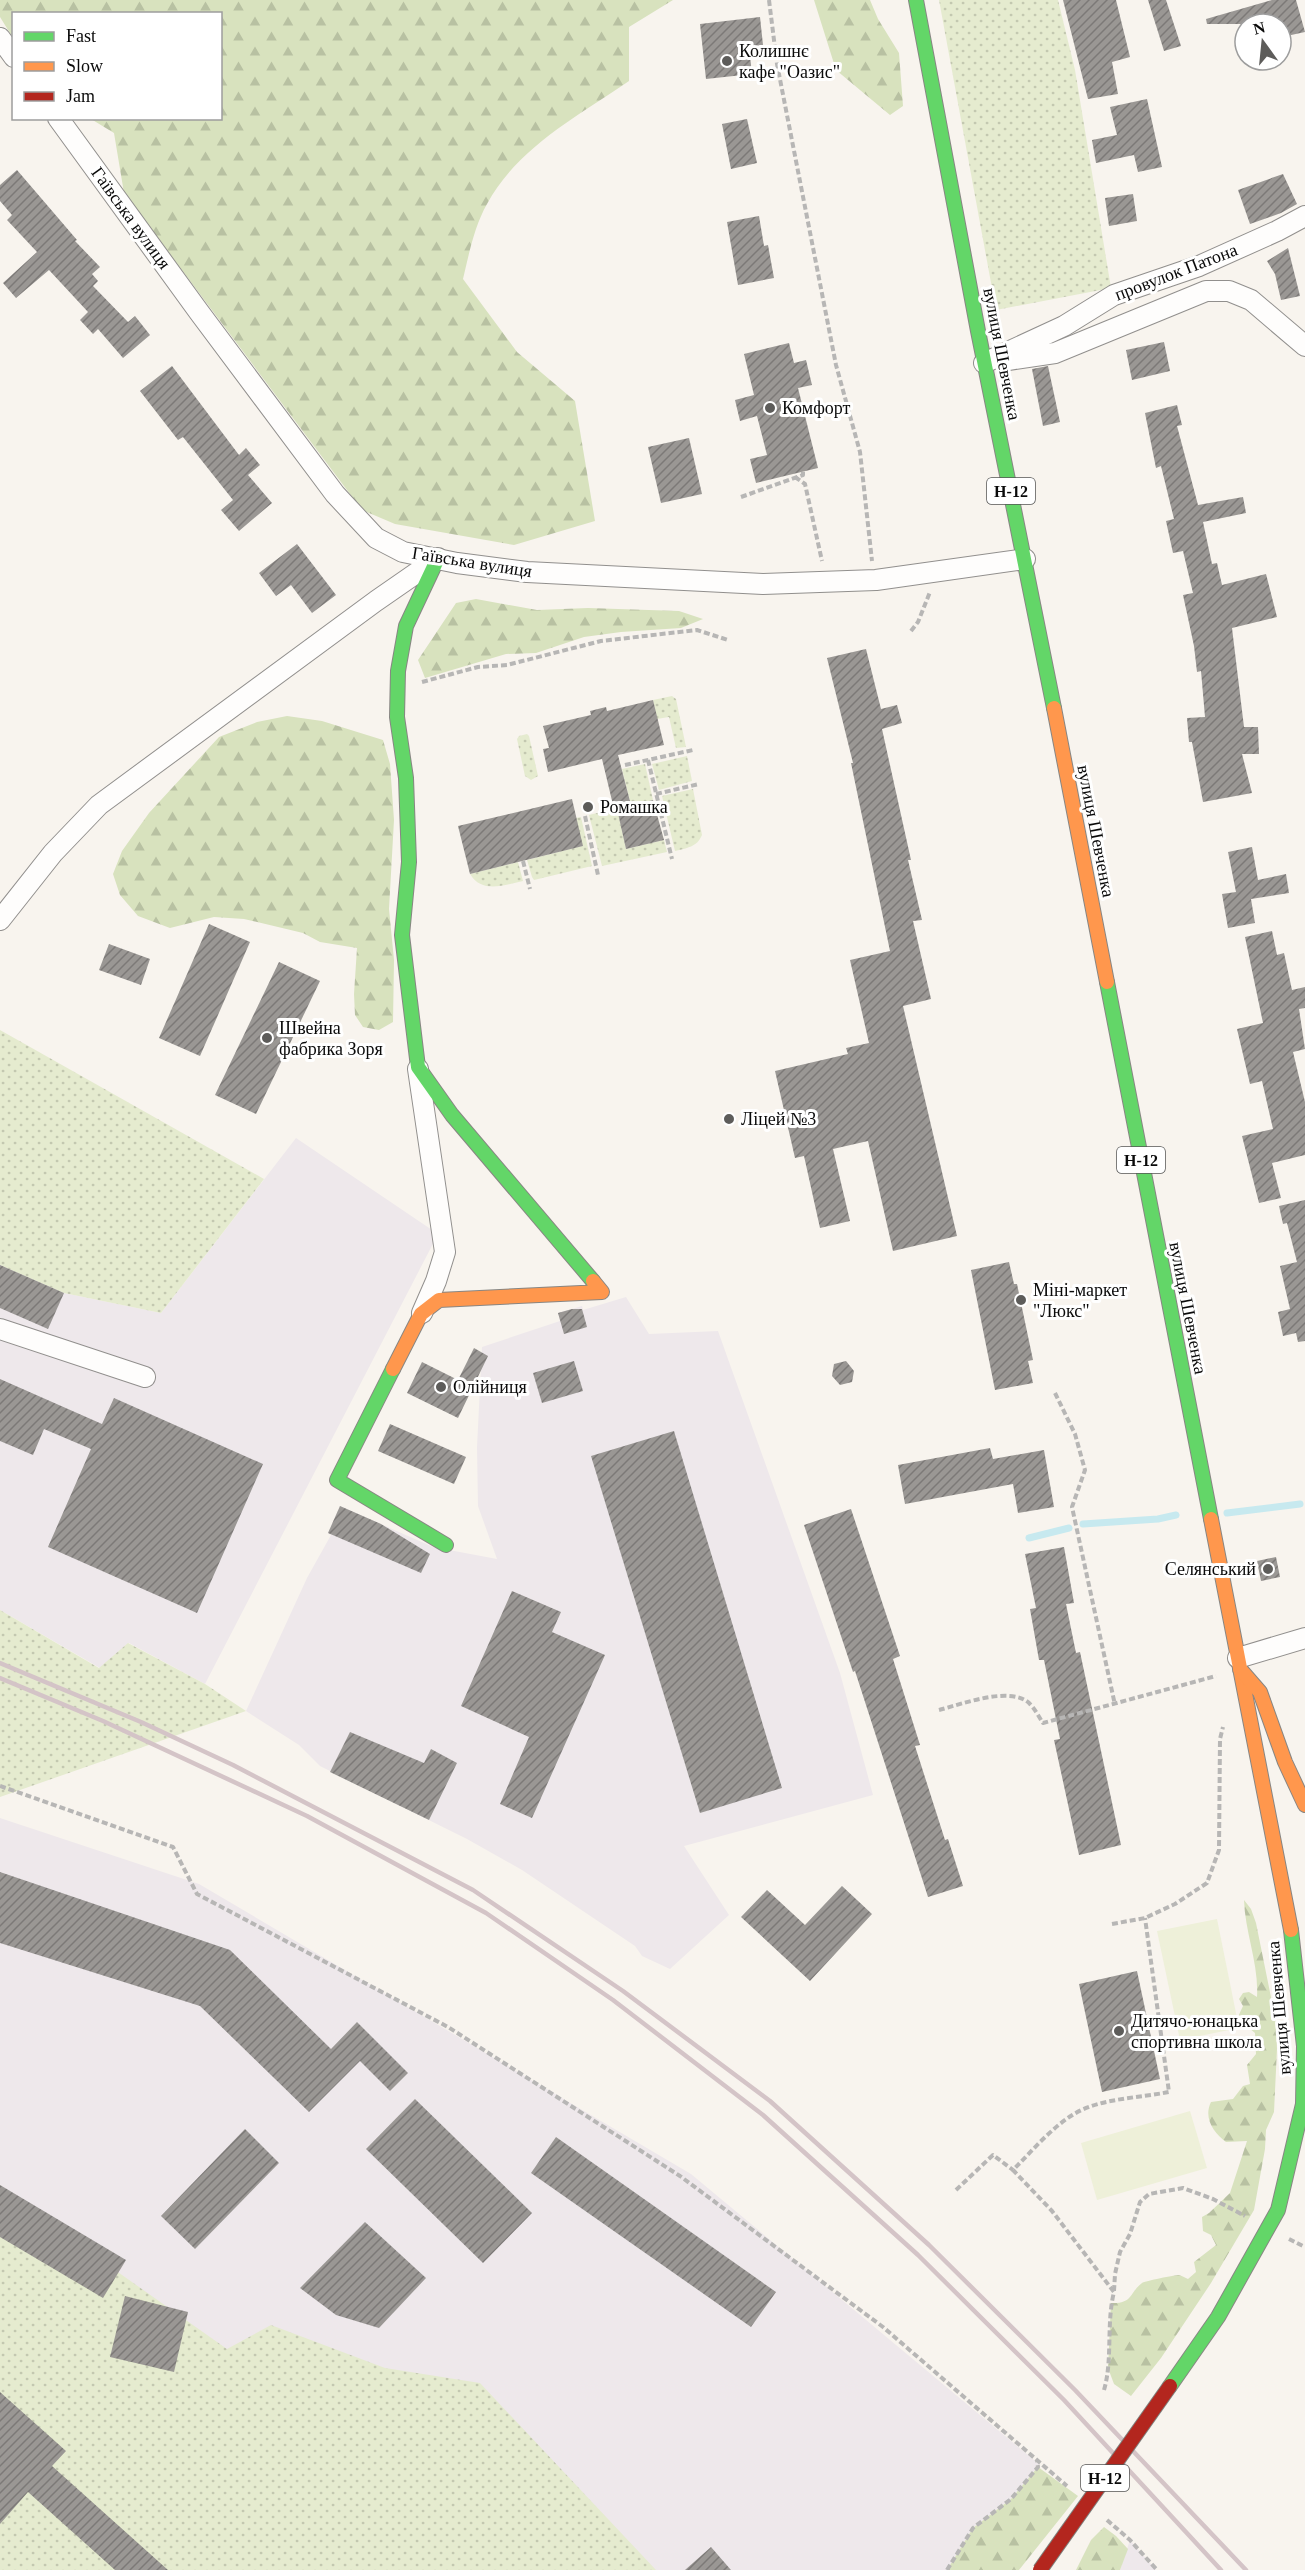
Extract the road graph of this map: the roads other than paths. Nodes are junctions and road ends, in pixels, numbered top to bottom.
1 (916, 0) edge
2 (0, 38) edge
3 (12, 54) edge
4 (59, 120) edge
5 (1305, 216) edge
6 (1305, 346) edge
7 (984, 363) junction
8 (438, 558) junction
9 (1024, 559) junction
10 (0, 920) edge
11 (418, 1067) junction
12 (421, 1314) junction
13 (0, 1329) edge
14 (145, 1377) dead end
15 (446, 1545) dead end
16 (1305, 1638) edge
17 (1239, 1663) junction
18 (1305, 1805) edge
19 (1040, 2570) edge

1 - 7 main road, вулиця Шевченка / Н-12
2 - 3 street
4 - 8 street, Гаївська вулиця
5 - 7 street, провулок Патона
6 - 7 street
7 - 9 main road, вулиця Шевченка / Н-12
8 - 9 street, Гаївська вулиця
8 - 10 street
8 - 11 main road
9 - 17 main road, вулиця Шевченка / Н-12
11 - 12 street
11 - 12 main road
12 - 15 main road
13 - 14 street
16 - 17 street
17 - 18 main road, вулиця Шевченка
17 - 19 main road, вулиця Шевченка / Н-12, bridge

